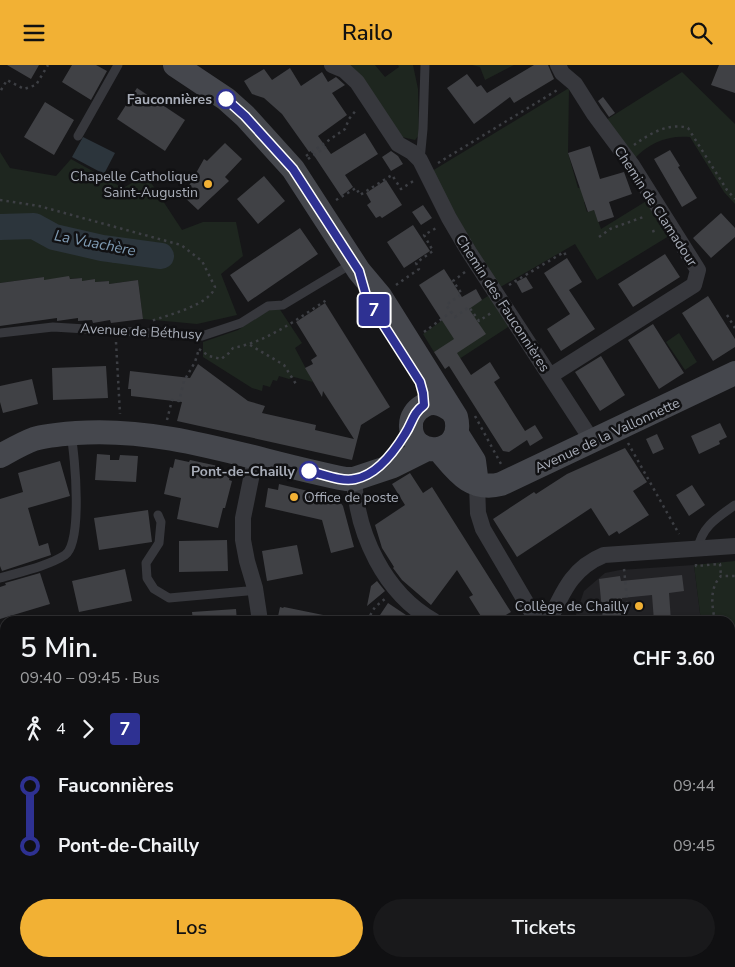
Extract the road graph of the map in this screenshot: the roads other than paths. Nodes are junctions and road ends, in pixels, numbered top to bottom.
1 (118, 65) edge
2 (332, 65) edge
3 (425, 65) edge
4 (558, 65) edge
5 (189, 68) edge
6 (78, 136) dead end
7 (420, 171) junction
8 (356, 267) junction
9 (0, 333) edge
10 (735, 373) edge
11 (550, 376) junction
12 (424, 405) junction
13 (451, 410) junction
14 (411, 425) junction
15 (457, 433) junction
16 (71, 434) junction
17 (593, 442) junction
18 (433, 449) junction
19 (0, 456) edge
20 (255, 459) junction
21 (364, 476) junction
22 (477, 484) junction
23 (735, 505) edge
24 (158, 515) dead end
25 (735, 546) edge
26 (697, 556) junction
27 (0, 578) edge
28 (255, 588) junction
29 (259, 616) edge
30 (427, 616) edge
31 (534, 616) edge
32 (552, 616) edge

1 - 6 lane
2 - 7 street, Chemin des Fauconnières
3 - 7 lane
4 - 11 street, Chemin de Clamadour
5 - 8 street
7 - 11 street, Chemin des Fauconnières
8 - 9 lane, Avenue de Béthusy
8 - 12 street
8 - 13 street
10 - 17 street, Avenue de la Vallonnette
11 - 17 street, Chemin des Fauconnières
12 - 13 street
12 - 14 street
13 - 15 street
14 - 18 street
14 - 21 street
15 - 18 street
15 - 22 street
16 - 19 street
16 - 20 street
16 - 27 lane
17 - 22 street, Avenue de la Vallonnette
18 - 21 street
18 - 22 street
20 - 21 street
20 - 28 street
21 - 30 street
22 - 31 street
23 - 26 lane
24 - 28 lane
25 - 26 street
26 - 32 street
28 - 29 street

